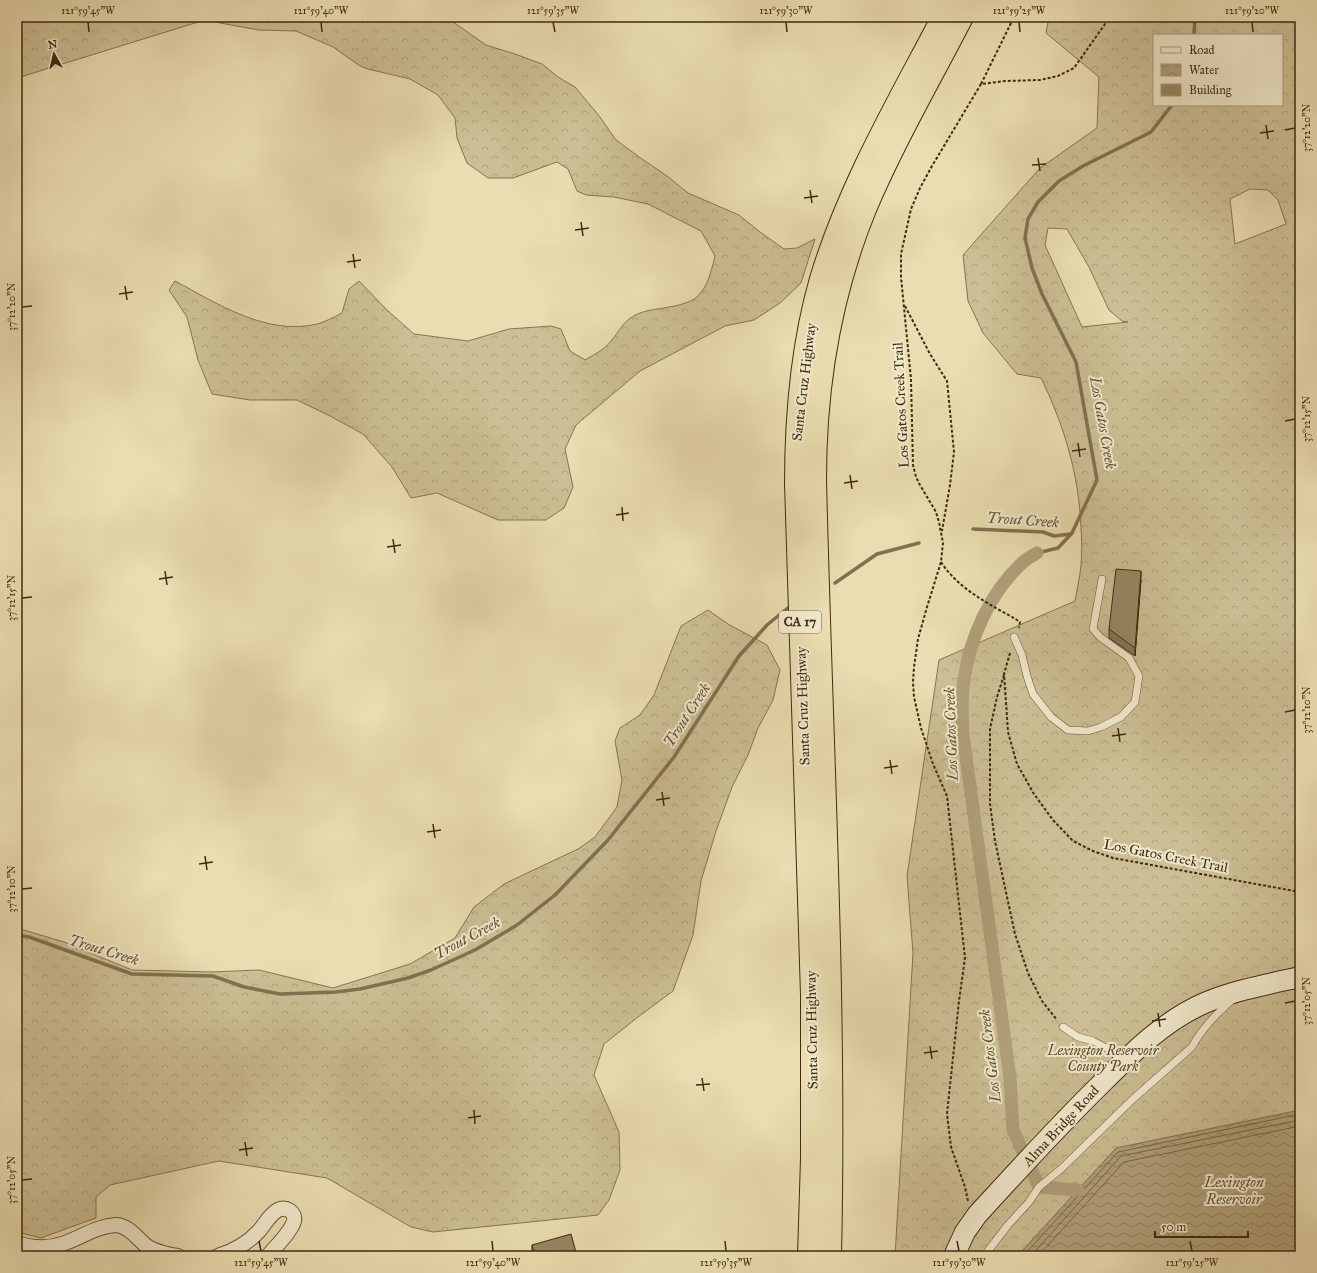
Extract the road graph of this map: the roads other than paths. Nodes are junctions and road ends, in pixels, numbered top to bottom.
1 (943, 17) edge
2 (962, 17) edge
3 (1102, 580) dead end
4 (1014, 637) road end
5 (1300, 977) edge
6 (1242, 991) junction
7 (1063, 1027) road end
8 (1123, 1062) junction
9 (17, 1243) edge
10 (178, 1256) edge
11 (218, 1256) edge
12 (268, 1256) edge
13 (809, 1256) edge
14 (830, 1256) edge
15 (954, 1256) edge
16 (984, 1256) edge

1 - 13 highway, Santa Cruz Highway / CA 17
2 - 14 highway, Santa Cruz Highway / CA 17
3 - 4 lane
5 - 6 street, Alma Bridge Road
6 - 8 street, Alma Bridge Road
6 - 16 lane
7 - 8 lane
8 - 15 street, Alma Bridge Road
9 - 10 street
11 - 12 street

